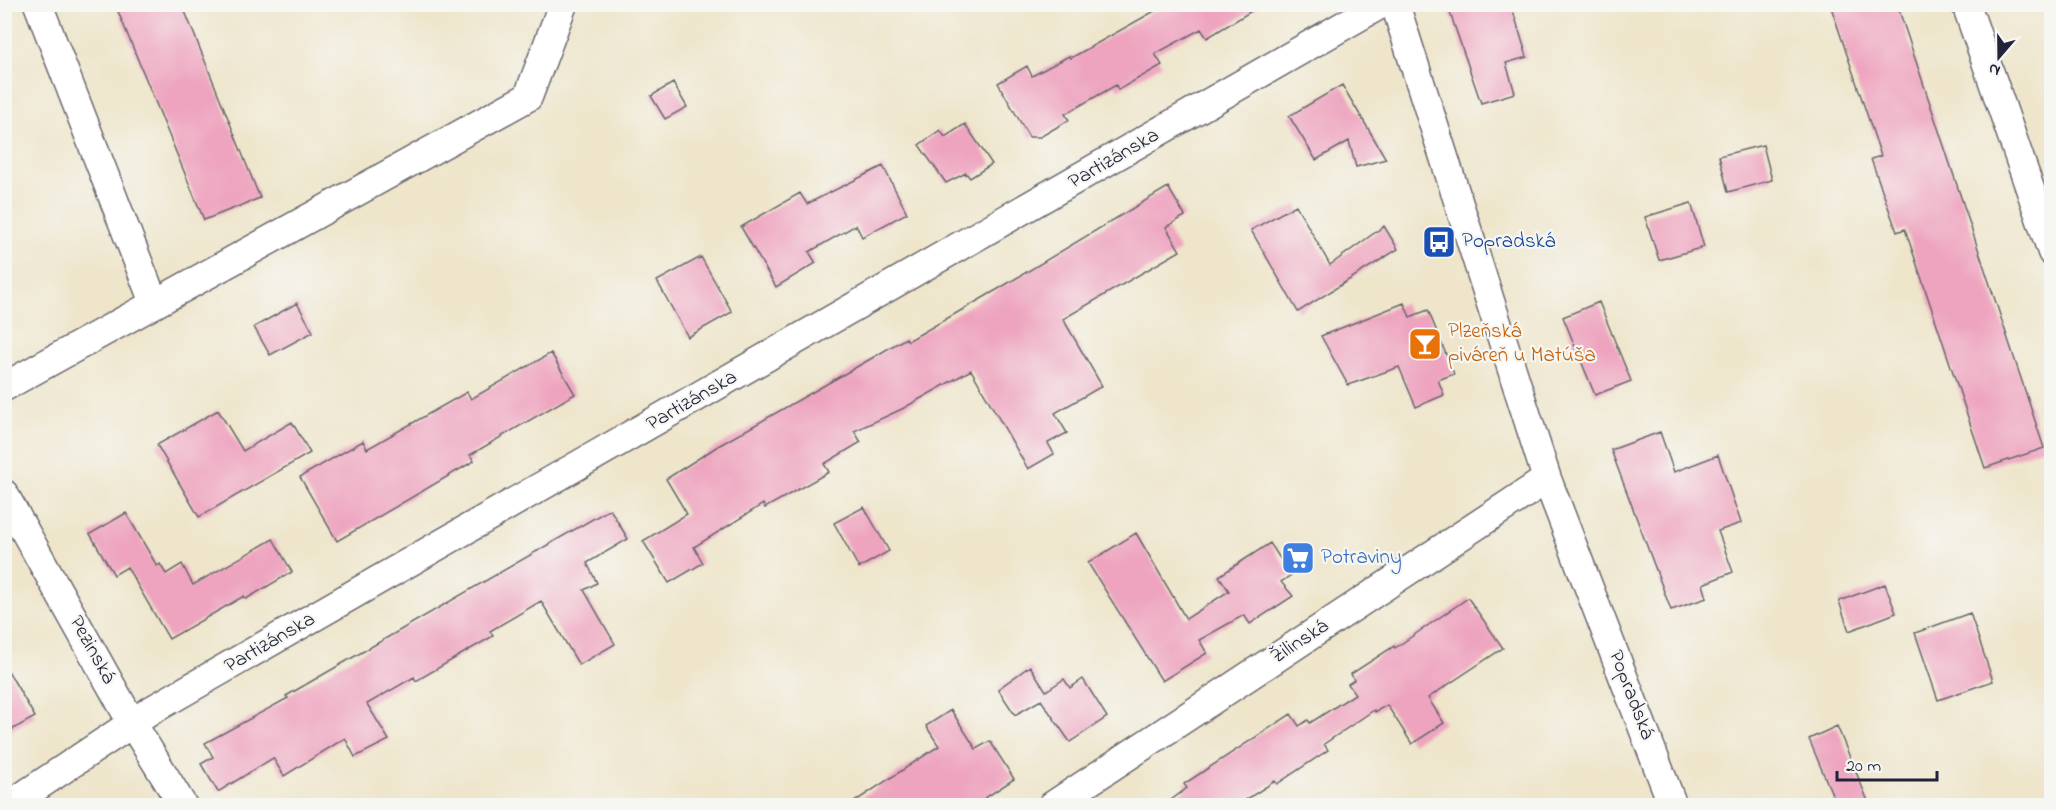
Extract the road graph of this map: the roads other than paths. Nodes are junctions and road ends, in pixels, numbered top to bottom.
1 (38, 4) edge
2 (563, 4) edge
3 (1381, 4) edge
4 (1395, 4) edge
5 (1966, 4) edge
6 (2052, 252) edge
7 (154, 303) junction
8 (4, 387) edge
9 (1547, 479) junction
10 (4, 494) edge
11 (132, 723) junction
12 (8, 806) edge
13 (183, 806) edge
14 (1052, 806) edge
15 (1673, 806) edge

1 - 7 street
2 - 7 street
3 - 11 street, Partizánska
4 - 9 street, Popradská
5 - 6 street
7 - 8 street
9 - 14 street, Žilinská
9 - 15 street, Popradská
10 - 11 street, Pezinská
11 - 12 street, Partizánska
11 - 13 street, Pezinská

